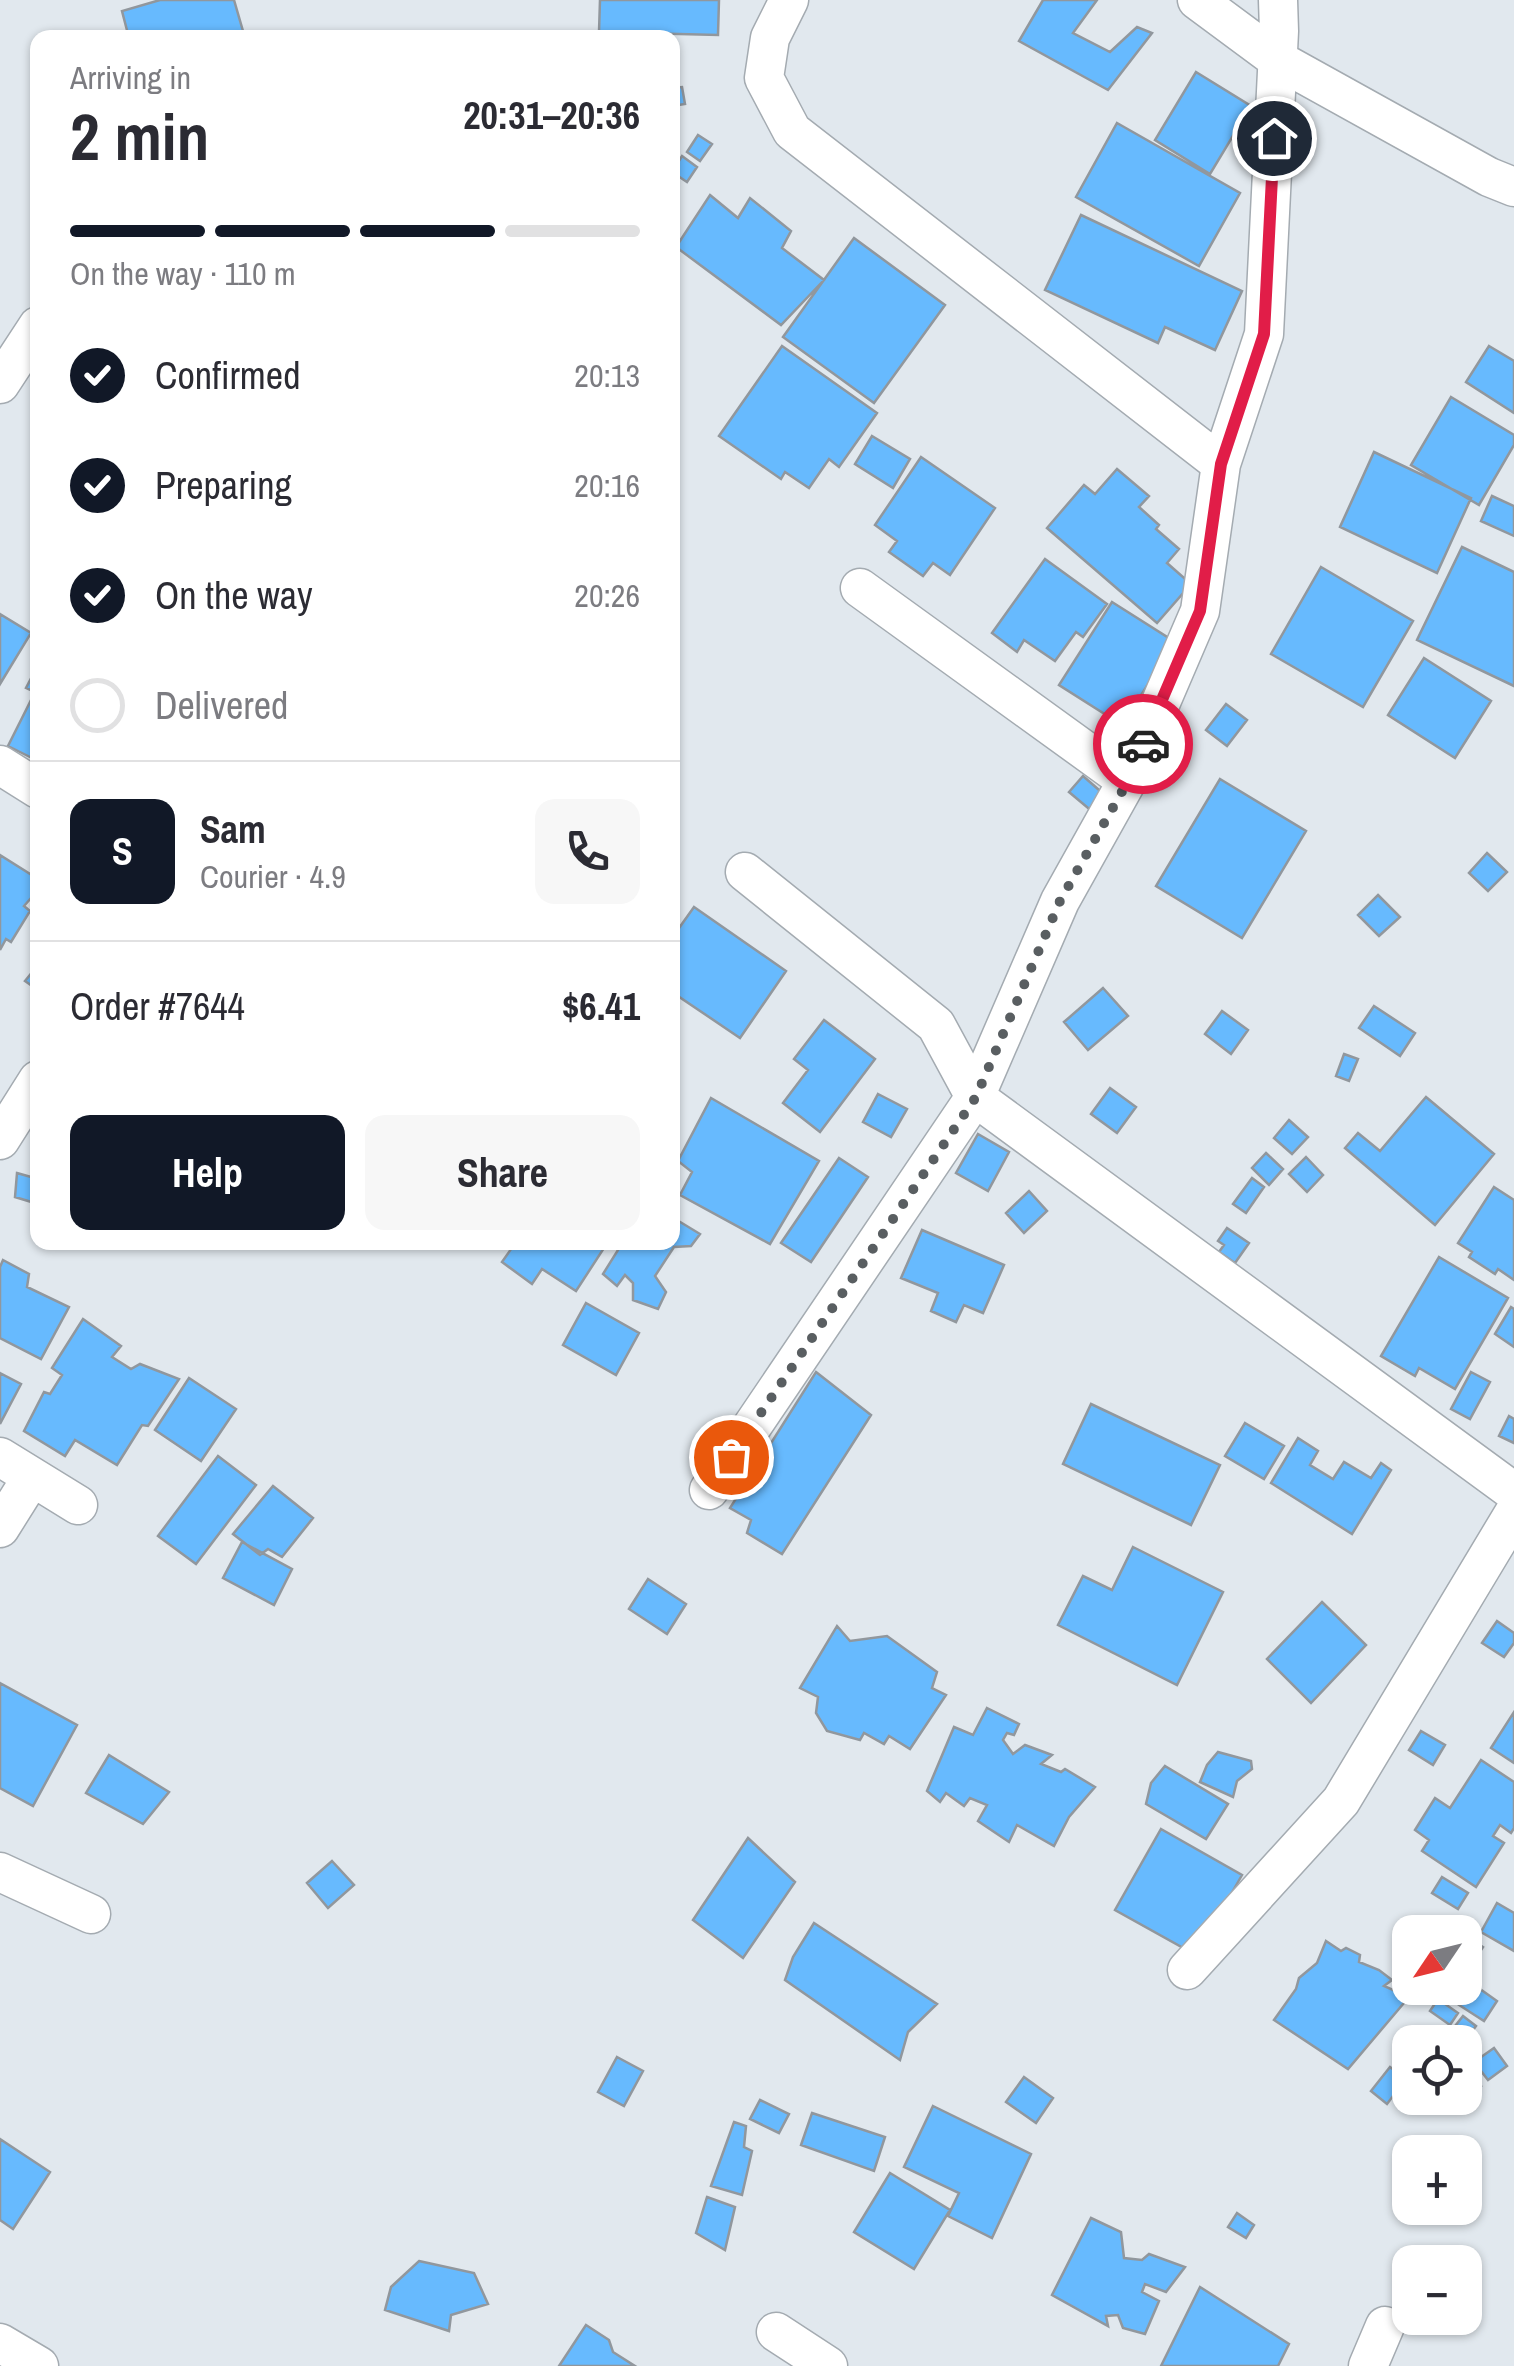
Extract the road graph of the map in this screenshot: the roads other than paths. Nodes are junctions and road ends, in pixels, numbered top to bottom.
1 (788, 0) edge
2 (1198, 0) edge
3 (1278, 0) edge
4 (1278, 60) junction
5 (1514, 187) edge
6 (30, 338) edge
7 (0, 384) edge
8 (1221, 464) junction
9 (860, 588) dead end
10 (0, 765) edge
11 (1128, 781) junction
12 (30, 784) edge
13 (745, 872) dead end
14 (30, 1093) edge
15 (976, 1097) junction
16 (0, 1140) edge
17 (0, 1457) edge
18 (32, 1477) junction
19 (709, 1490) dead end
20 (1514, 1492) edge
21 (78, 1505) dead end
22 (1514, 1514) edge
23 (0, 1528) edge
24 (0, 1872) edge
25 (91, 1914) dead end
26 (1187, 1970) dead end
27 (1384, 2326) dead end
28 (776, 2332) dead end
29 (0, 2343) edge
30 (38, 2366) edge
31 (828, 2366) edge
32 (1368, 2366) edge

1 - 8 street
2 - 4 street
3 - 4 street
4 - 5 street
4 - 8 street
6 - 7 street
8 - 11 street
9 - 11 street
10 - 12 street
11 - 15 street
13 - 15 street
14 - 16 street
15 - 19 street
15 - 20 street
17 - 18 street
18 - 21 street
18 - 23 street
22 - 26 street
24 - 25 street
27 - 32 street
28 - 31 street
29 - 30 street

